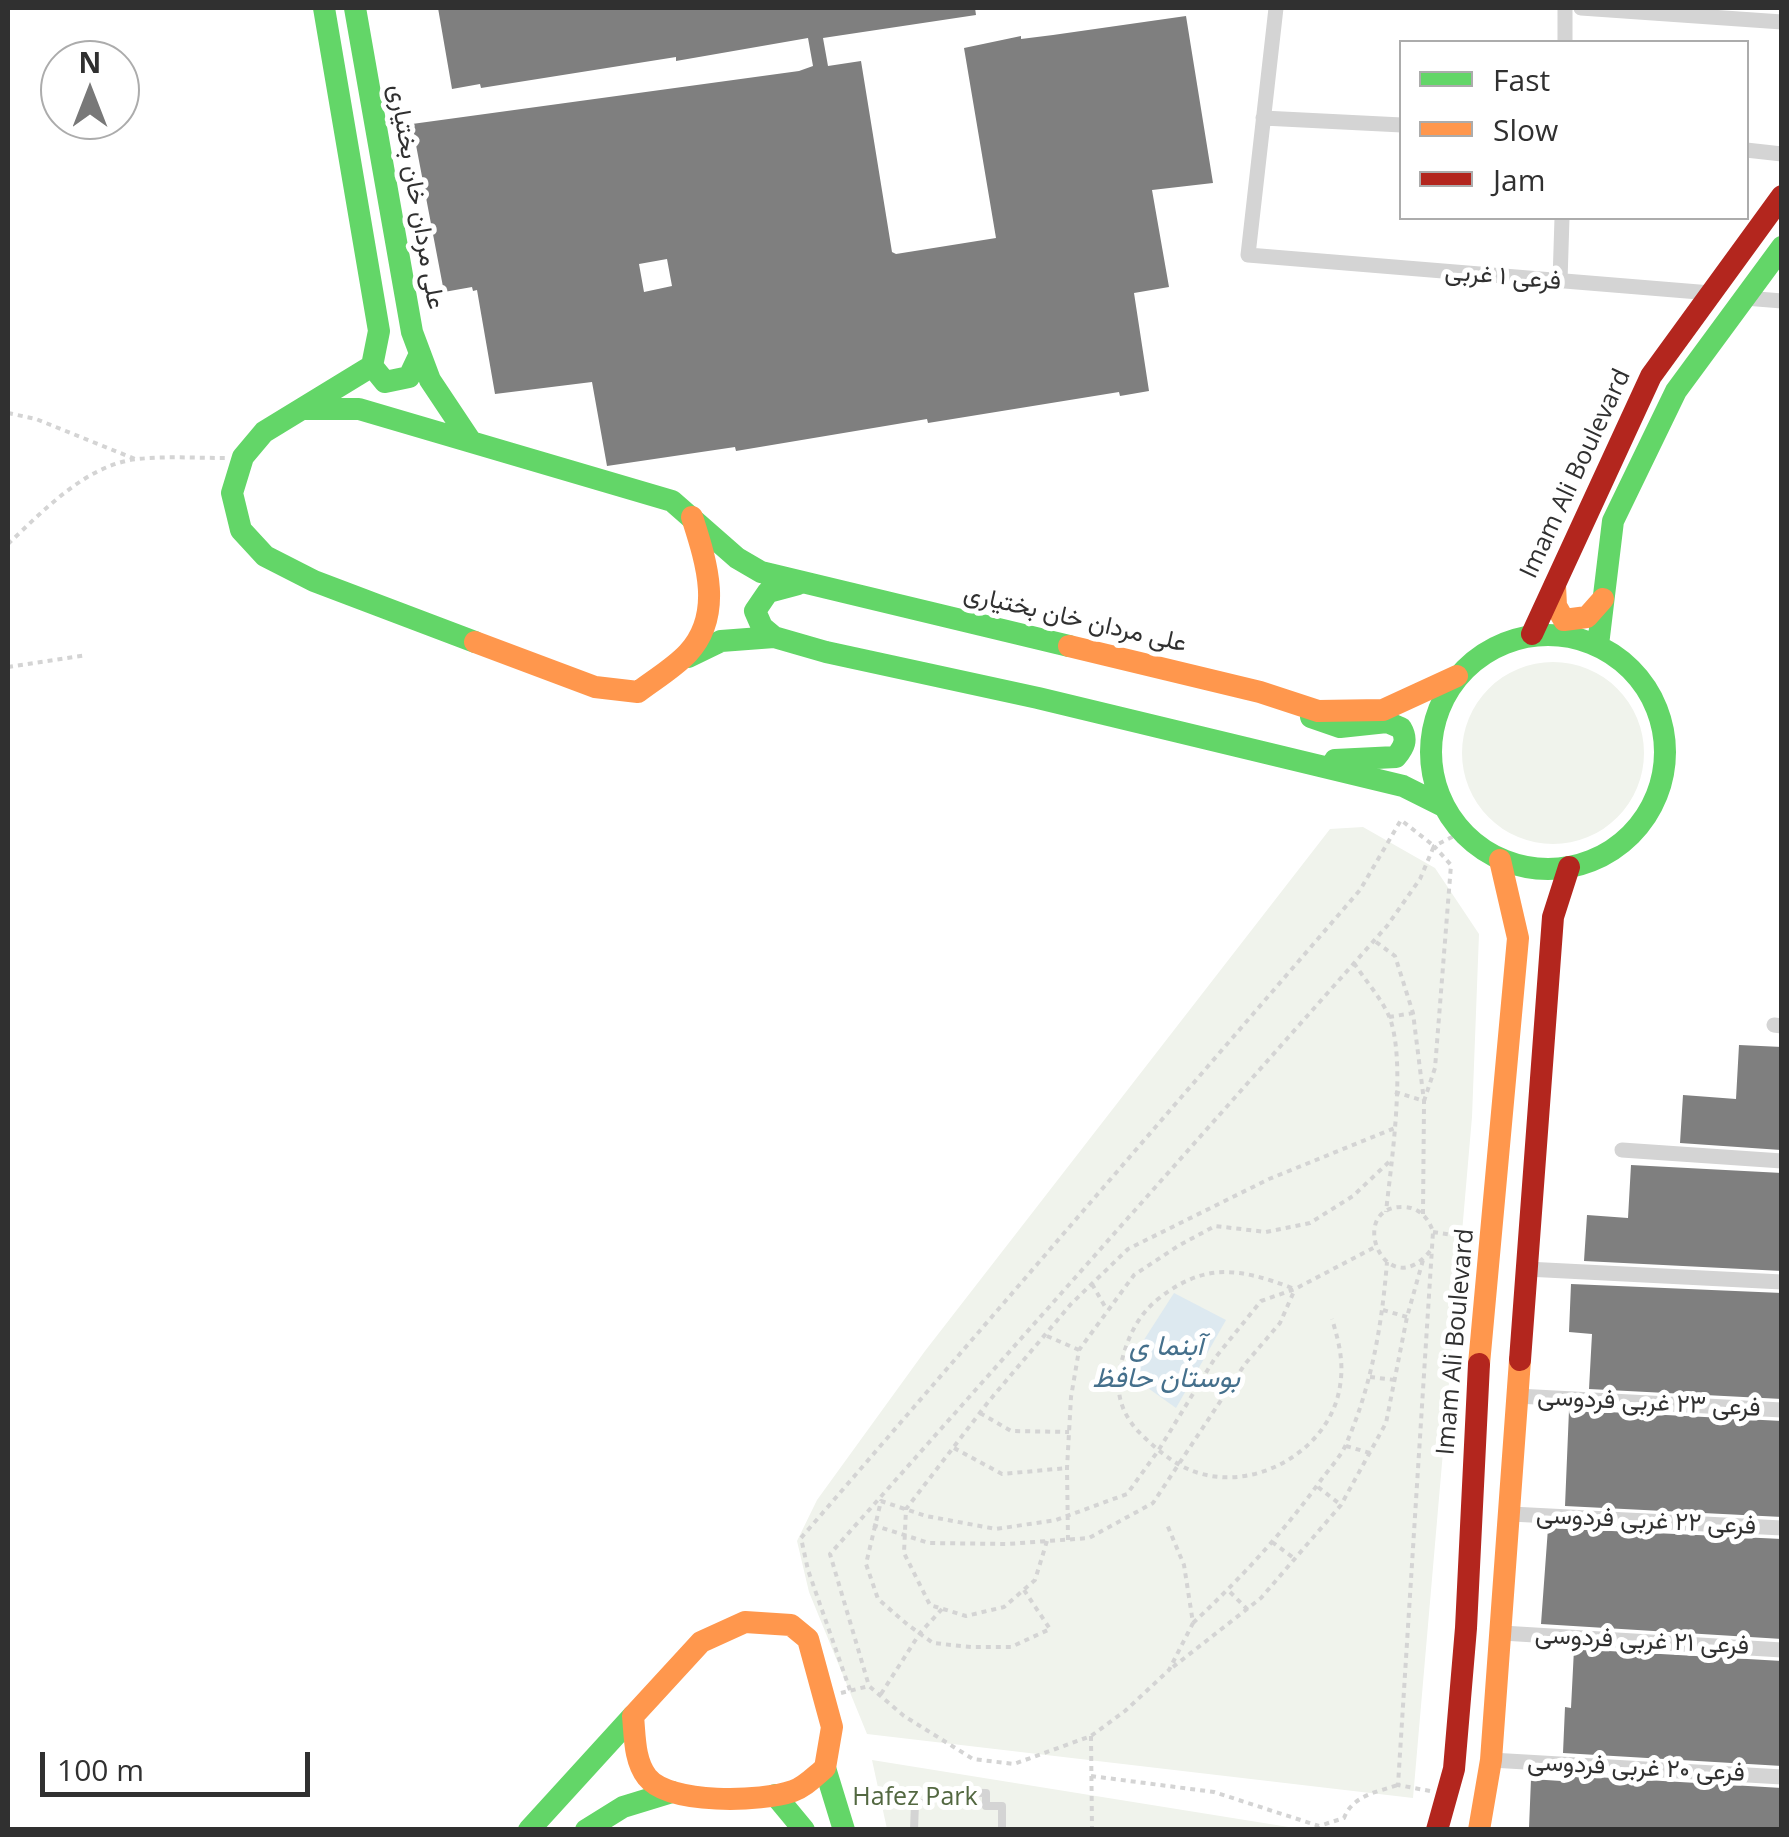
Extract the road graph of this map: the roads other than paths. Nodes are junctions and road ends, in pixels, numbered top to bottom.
1 (324, 8) edge
2 (355, 8) edge
3 (1276, 8) edge
4 (1565, 8) edge
5 (1581, 8) edge
6 (1782, 22) edge
7 (1565, 40) edge
8 (1263, 118) junction
9 (1399, 125) edge
10 (1749, 150) edge
11 (1782, 154) edge
12 (1782, 196) edge
13 (1562, 220) edge
14 (1782, 247) edge
15 (1560, 281) junction
16 (1711, 293) junction
17 (1745, 298) junction
18 (1782, 302) edge
19 (418, 358) junction
20 (372, 366) junction
21 (303, 409) junction
22 (470, 440) junction
23 (692, 517) junction
24 (802, 583) junction
25 (1555, 584) junction
26 (1604, 596) junction
27 (1532, 634) junction
28 (774, 637) junction
29 (1598, 645) junction
30 (679, 661) junction
31 (1457, 676) junction
32 (1297, 704) junction
33 (1287, 757) junction
34 (1443, 806) junction
35 (1500, 860) junction
36 (1569, 867) junction
37 (1510, 902) junction
38 (1553, 916) junction
39 (1622, 1150) dead end
40 (1782, 1160) edge
41 (1526, 1269) junction
42 (1782, 1282) edge
43 (1516, 1396) junction
44 (1475, 1404) junction
45 (1782, 1410) edge
46 (1514, 1423) junction
47 (1512, 1489) junction
48 (1472, 1491) junction
49 (1511, 1514) junction
50 (1782, 1528) edge
51 (1502, 1633) junction
52 (1782, 1650) edge
53 (634, 1716) junction
54 (1491, 1760) junction
55 (825, 1768) junction
56 (1782, 1777) edge
57 (672, 1792) junction
58 (774, 1796) junction
59 (1480, 1827) edge
60 (529, 1830) edge
61 (586, 1830) edge
62 (804, 1830) edge
63 (844, 1830) edge
64 (914, 1830) edge
65 (1002, 1830) edge
66 (1436, 1830) edge

1 - 20 main road
2 - 19 main road, علی مردان خان بختیاری
3 - 8 street
4 - 7 street
5 - 6 street
8 - 9 street
8 - 15 street, فرعی ۱ غربی
10 - 11 street
12 - 16 main road, Imam Ali Boulevard
13 - 15 street
14 - 17 main road
15 - 16 street, فرعی ۱ غربی
16 - 25 main road, Imam Ali Boulevard
17 - 18 street
17 - 26 main road
19 - 20 main road
19 - 22 main road, علی مردان خان بختیاری
20 - 21 main road
21 - 22 main road, علی مردان خان بختیاری
21 - 30 main road
22 - 23 main road, علی مردان خان بختیاری
23 - 24 main road, علی مردان خان بختیاری
23 - 30 main road
24 - 28 main road
24 - 32 main road, علی مردان خان بختیاری
25 - 26 main road
25 - 27 main road, Imam Ali Boulevard
26 - 29 main road
27 - 29 main road
27 - 31 main road
28 - 30 main road
28 - 33 main road
29 - 36 main road
31 - 32 main road, علی مردان خان بختیاری
31 - 34 main road
32 - 33 main road
33 - 34 main road
34 - 35 main road
35 - 36 main road
35 - 37 main road, Imam Ali Boulevard
36 - 38 main road
37 - 38 main road
37 - 44 main road, Imam Ali Boulevard
38 - 41 main road
39 - 40 street
41 - 42 street
41 - 43 main road
43 - 45 street, فرعی ۲۳ غربی فردوسی
43 - 46 main road
44 - 46 main road
44 - 48 main road, Imam Ali Boulevard
46 - 47 main road
47 - 48 main road
47 - 49 main road
48 - 66 main road, Imam Ali Boulevard
49 - 50 street, فرعی ۲۲ غربی فردوسی
49 - 51 main road
51 - 52 street, فرعی ۲۱ غربی فردوسی
51 - 54 main road
53 - 55 main road
53 - 57 main road
53 - 60 main road
54 - 56 street, فرعی ۲۰ غربی فردوسی
54 - 59 main road
55 - 58 main road
55 - 63 main road
57 - 58 main road
57 - 61 main road
58 - 62 main road
64 - 65 lane

